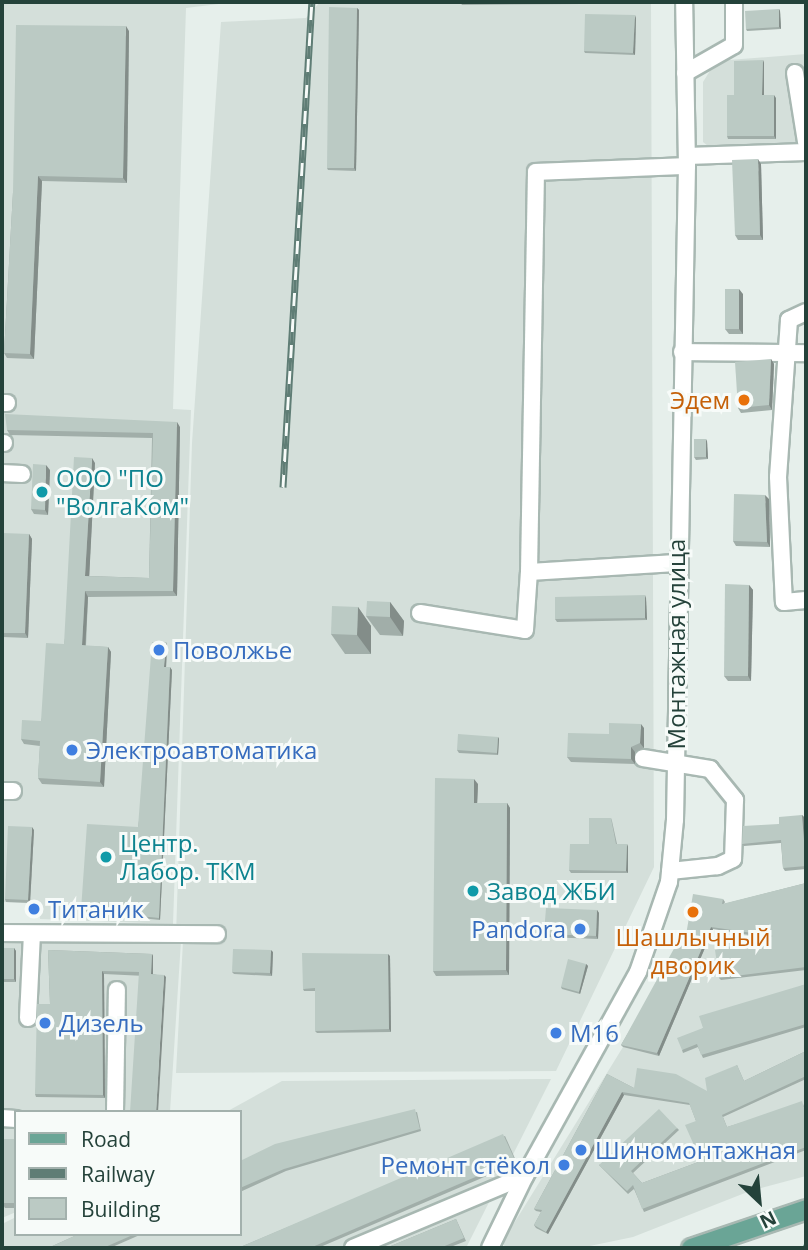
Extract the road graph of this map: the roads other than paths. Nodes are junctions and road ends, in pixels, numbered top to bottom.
1 (684, 2) edge
2 (734, 2) edge
3 (685, 73) junction
4 (795, 73) dead end
5 (806, 142) edge
6 (806, 152) edge
7 (687, 161) junction
8 (806, 312) edge
9 (682, 352) junction
10 (788, 352) junction
11 (806, 353) edge
12 (2, 473) edge
13 (22, 474) dead end
14 (676, 563) junction
15 (529, 572) junction
16 (806, 600) edge
17 (420, 613) dead end
18 (643, 758) dead end
19 (676, 760) junction
20 (670, 871) junction
21 (2, 933) edge
22 (32, 934) junction
23 (217, 934) dead end
24 (117, 990) dead end
25 (28, 1018) dead end
26 (115, 1110) edge
27 (525, 1176) junction
28 (806, 1209) edge
29 (492, 1247) edge
30 (353, 1248) edge
31 (691, 1248) edge

1 - 3 street, Монтажная улица
2 - 3 street
3 - 7 street, Монтажная улица
4 - 5 street
6 - 7 street
7 - 9 street, Монтажная улица
7 - 15 street
8 - 10 street
9 - 10 street
9 - 14 street, Монтажная улица
10 - 11 street
10 - 16 street
12 - 13 street
14 - 15 street
14 - 19 street, Монтажная улица
15 - 17 street
18 - 19 street
19 - 20 street, Монтажная улица
19 - 20 street
20 - 27 street, Монтажная улица
21 - 22 street
22 - 23 street
22 - 25 street
24 - 26 street
27 - 29 street, Монтажная улица
27 - 30 street
28 - 31 main road

